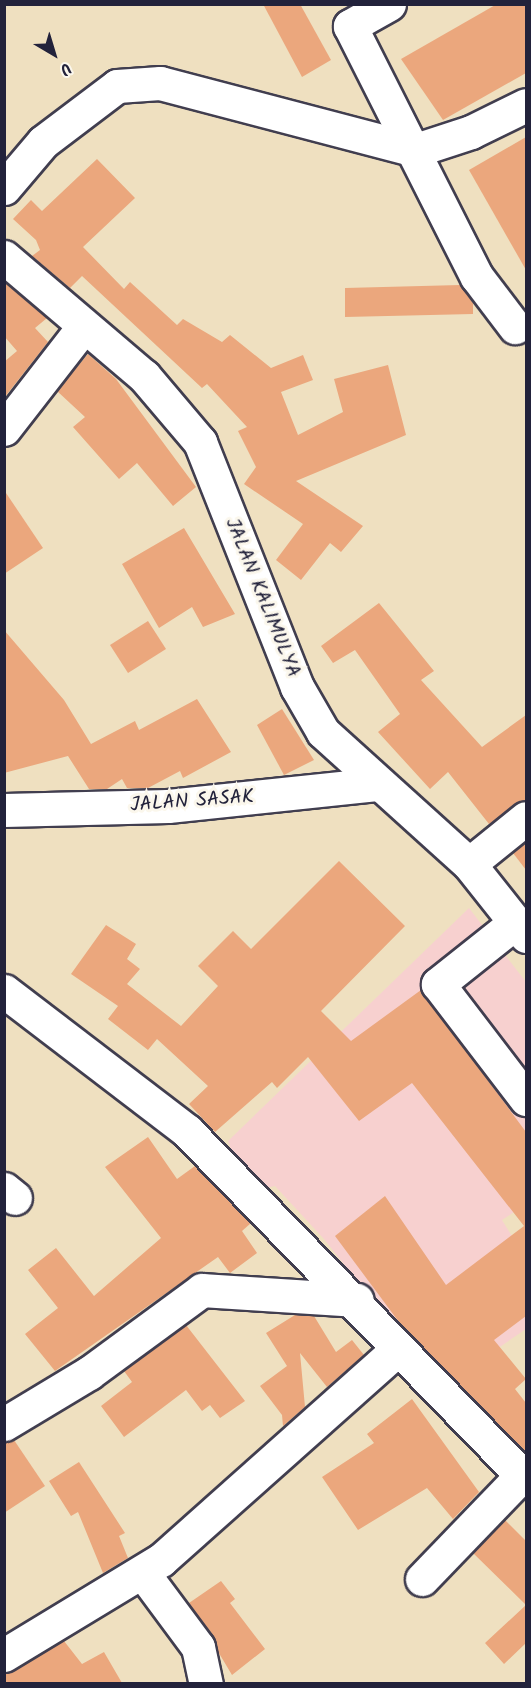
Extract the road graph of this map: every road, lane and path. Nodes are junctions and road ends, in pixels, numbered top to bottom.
1 (388, 4) edge
2 (344, 15) edge
3 (526, 105) edge
4 (416, 150) junction
5 (4, 188) edge
6 (4, 257) edge
7 (84, 326) junction
8 (515, 327) dead end
9 (4, 429) edge
10 (379, 784) junction
11 (4, 810) edge
12 (526, 818) edge
13 (469, 864) junction
14 (521, 929) edge
15 (4, 991) edge
16 (526, 1099) edge
17 (357, 1300) junction
18 (399, 1348) junction
19 (4, 1424) edge
20 (524, 1477) edge
21 (143, 1573) junction
22 (422, 1579) dead end
23 (4, 1655) edge
24 (207, 1683) edge

1 - 2 street
2 - 4 street
3 - 4 street
4 - 5 street
4 - 8 street
6 - 7 street, JALAN KALIMULYA
7 - 9 street
7 - 10 street, JALAN KALIMULYA
10 - 11 street, JALAN SASAK
10 - 13 street, JALAN KALIMULYA
12 - 13 street
13 - 14 street, JALAN KALIMULYA
14 - 16 street
15 - 17 street
17 - 18 street
17 - 19 street
18 - 20 street
18 - 21 street
20 - 22 street
21 - 23 street
21 - 24 street

